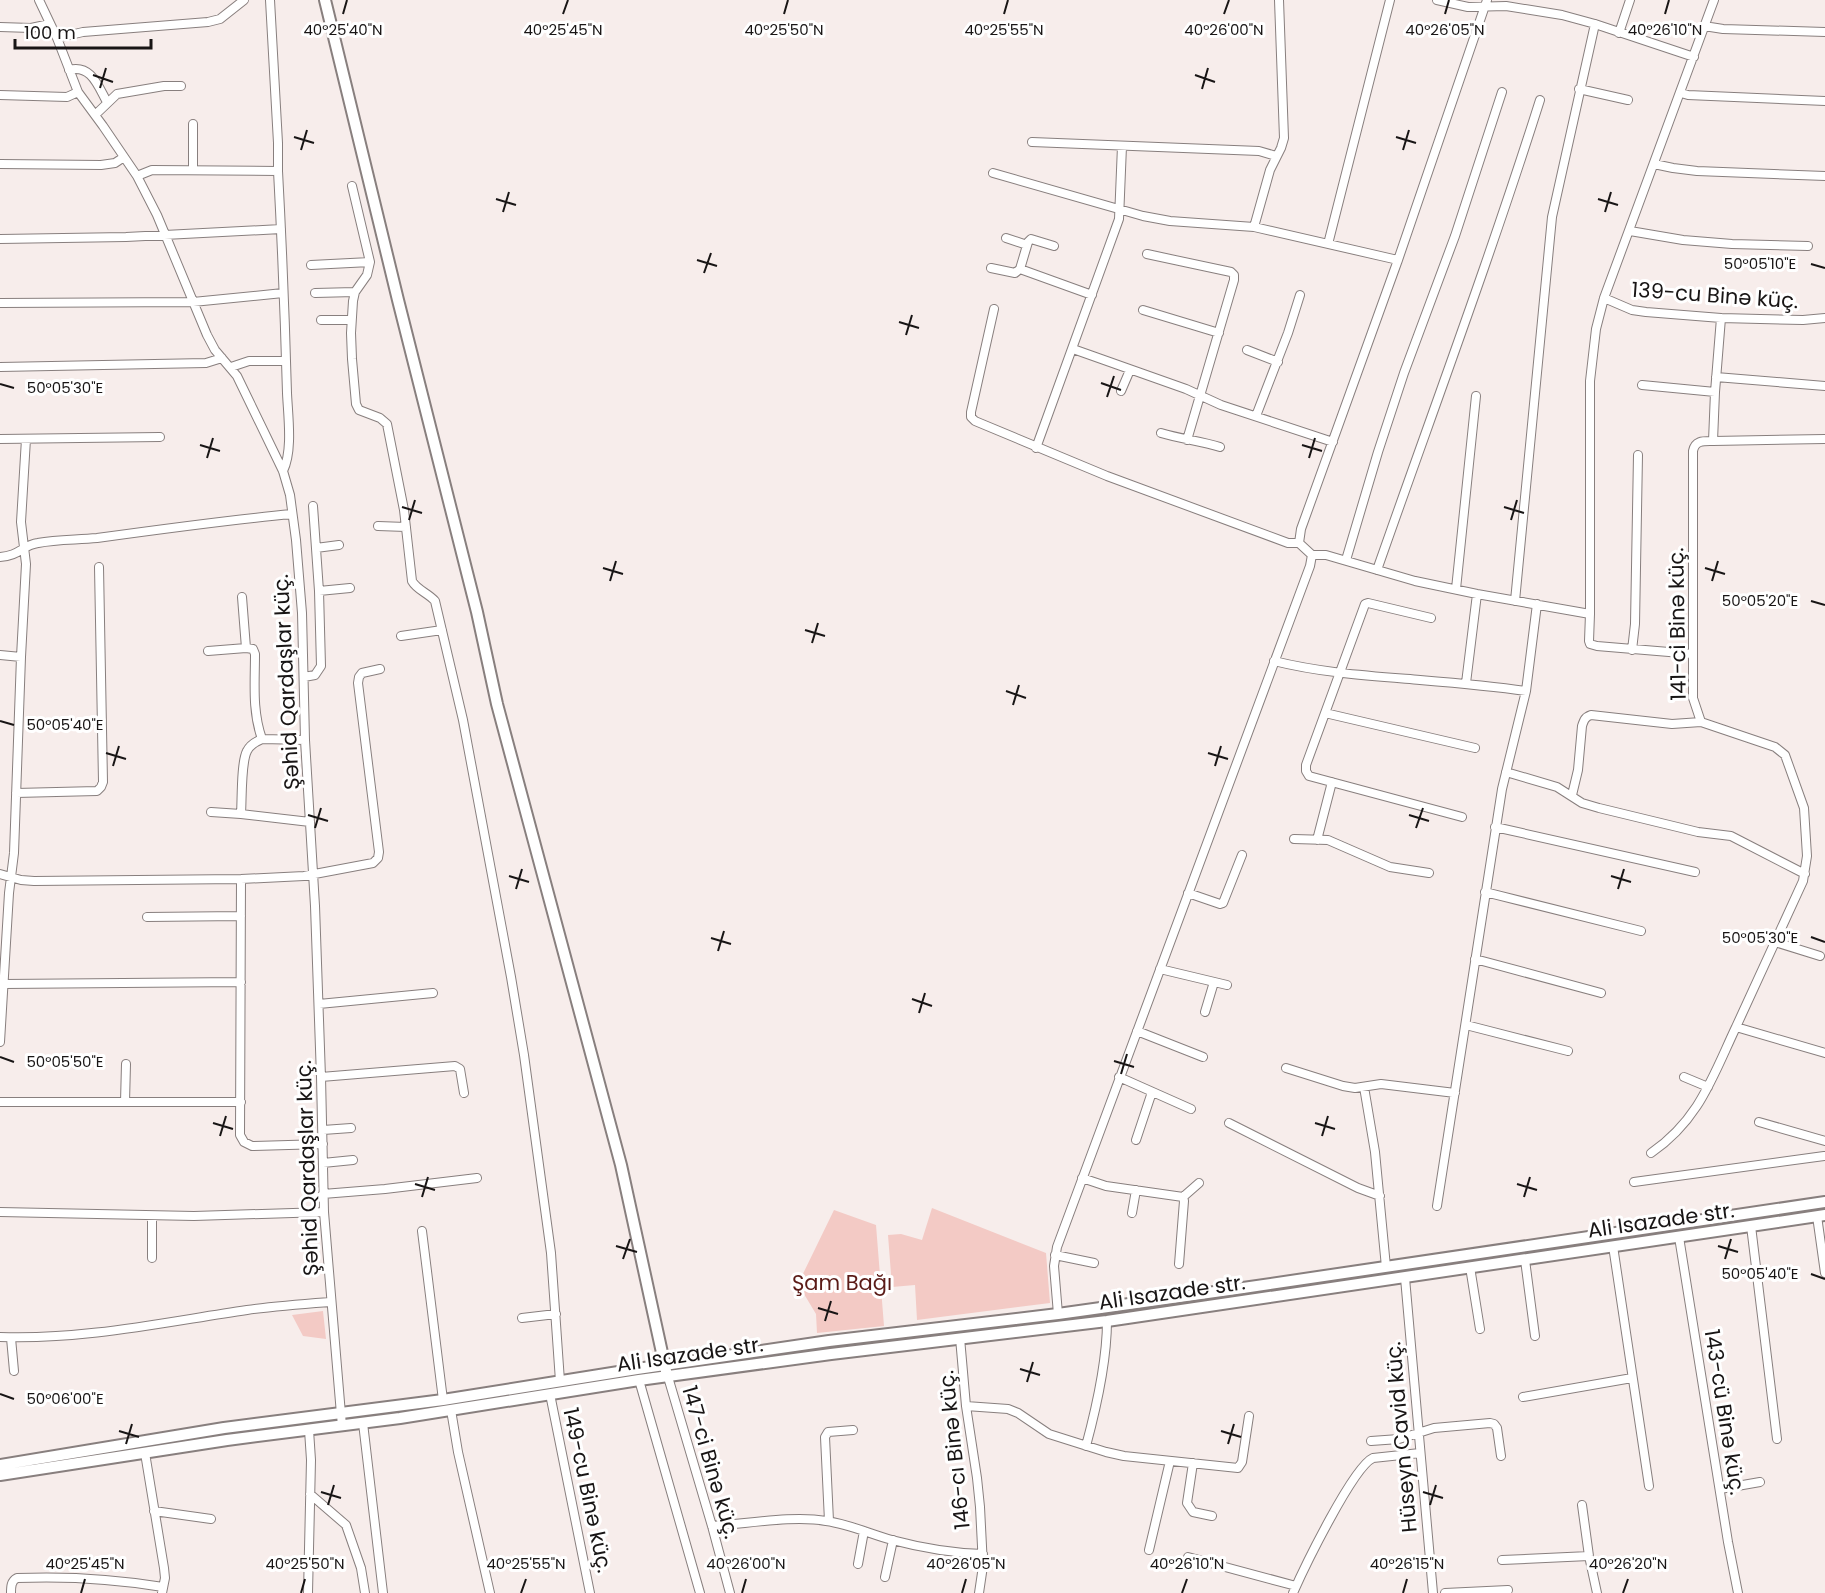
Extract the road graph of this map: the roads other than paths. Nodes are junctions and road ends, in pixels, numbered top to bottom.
1 (39, 0) edge
2 (244, 0) edge
3 (270, 0) edge
4 (325, 0) edge
5 (1279, 0) edge
6 (1390, 0) edge
7 (1437, 0) edge
8 (1630, 0) edge
9 (1714, 0) edge
10 (1486, 3) edge
11 (50, 24) junction
12 (1595, 24) junction
13 (1704, 26) junction
14 (0, 27) edge
15 (1825, 32) edge
16 (1619, 33) junction
17 (57, 38) junction
18 (1694, 57) junction
19 (69, 70) junction
20 (181, 86) dead end
21 (1580, 89) junction
22 (1502, 92) dead end
23 (78, 93) junction
24 (1681, 93) junction
25 (0, 95) edge
26 (1540, 100) dead end
27 (1628, 100) dead end
28 (1825, 101) edge
29 (107, 102) junction
30 (95, 115) junction
31 (193, 124) dead end
32 (1032, 142) dead end
33 (1122, 146) junction
34 (1276, 156) junction
35 (124, 157) junction
36 (0, 164) edge
37 (1654, 164) junction
38 (193, 170) junction
39 (278, 171) junction
40 (993, 173) dead end
41 (136, 176) junction
42 (1825, 176) edge
43 (352, 186) dead end
44 (1121, 211) junction
45 (1254, 226) junction
46 (281, 229) junction
47 (1629, 231) junction
48 (165, 234) junction
49 (1006, 238) dead end
50 (0, 240) edge
51 (1328, 244) junction
52 (1027, 245) junction
53 (1054, 246) dead end
54 (1808, 246) dead end
55 (1147, 254) dead end
56 (1398, 260) junction
57 (370, 262) junction
58 (311, 265) dead end
59 (991, 268) dead end
60 (1020, 269) junction
61 (355, 292) junction
62 (283, 293) junction
63 (315, 293) dead end
64 (1092, 295) junction
65 (1300, 295) dead end
66 (1604, 298) junction
67 (193, 302) junction
68 (0, 303) edge
69 (994, 309) dead end
70 (1143, 310) dead end
71 (1721, 318) junction
72 (1825, 318) edge
73 (321, 320) dead end
74 (351, 320) junction
75 (1219, 333) junction
76 (1072, 349) junction
77 (1247, 350) dead end
78 (222, 358) junction
79 (286, 361) junction
80 (1278, 362) junction
81 (0, 367) edge
82 (231, 367) junction
83 (1130, 370) junction
84 (1716, 377) junction
85 (1642, 385) dead end
86 (1825, 386) edge
87 (1121, 391) dead end
88 (1715, 392) junction
89 (1201, 396) junction
90 (1476, 396) dead end
91 (1256, 416) junction
92 (1161, 433) dead end
93 (160, 437) dead end
94 (0, 439) edge
95 (26, 439) junction
96 (1825, 439) edge
97 (1187, 440) junction
98 (1713, 441) junction
99 (1333, 442) junction
100 (1220, 447) dead end
101 (1036, 448) junction
102 (1638, 455) dead end
103 (283, 471) junction
104 (313, 506) dead end
105 (292, 514) junction
106 (378, 526) dead end
107 (406, 527) junction
108 (1299, 543) junction
109 (339, 545) dead end
110 (25, 548) junction
111 (316, 548) junction
112 (1312, 555) junction
113 (0, 557) edge
114 (1346, 561) junction
115 (99, 567) dead end
116 (1377, 570) junction
117 (350, 588) dead end
118 (1456, 589) junction
119 (319, 591) junction
120 (1477, 594) junction
121 (242, 597) dead end
122 (1515, 601) junction
123 (1537, 604) junction
124 (1590, 614) junction
125 (1431, 618) dead end
126 (442, 630) junction
127 (401, 636) dead end
128 (246, 648) junction
129 (1632, 650) junction
130 (208, 651) dead end
131 (1693, 654) junction
132 (0, 655) edge
133 (21, 657) junction
134 (1274, 661) junction
135 (380, 669) dead end
136 (1340, 674) junction
137 (304, 677) junction
138 (1466, 683) junction
139 (1526, 691) junction
140 (1326, 713) junction
141 (1701, 722) junction
142 (262, 739) junction
143 (305, 740) junction
144 (1475, 748) dead end
145 (1506, 772) junction
146 (1332, 783) junction
147 (16, 793) junction
148 (1572, 795) junction
149 (211, 812) dead end
150 (241, 814) junction
151 (1462, 817) dead end
152 (310, 822) junction
153 (1495, 827) junction
154 (1294, 839) dead end
155 (1317, 840) junction
156 (1242, 855) dead end
157 (1695, 872) dead end
158 (1429, 873) dead end
159 (0, 874) edge
160 (312, 874) junction
161 (1805, 874) junction
162 (10, 877) junction
163 (241, 879) junction
164 (1485, 892) junction
165 (1188, 893) junction
166 (241, 916) junction
167 (147, 917) dead end
168 (1641, 931) dead end
169 (3, 940) edge
170 (1775, 942) junction
171 (1820, 956) dead end
172 (1475, 959) junction
173 (1160, 969) junction
174 (241, 982) junction
175 (1214, 982) junction
176 (4, 984) junction
177 (1227, 985) dead end
178 (433, 993) dead end
179 (1601, 993) dead end
180 (319, 1004) junction
181 (1205, 1011) dead end
182 (1, 1019) edge
183 (1466, 1025) junction
184 (1736, 1027) junction
185 (1137, 1031) junction
186 (0, 1042) edge
187 (1568, 1051) dead end
188 (1825, 1053) edge
189 (1203, 1057) dead end
190 (126, 1064) dead end
191 (1286, 1068) dead end
192 (321, 1077) junction
193 (1119, 1077) junction
194 (1684, 1077) dead end
195 (1364, 1087) junction
196 (1708, 1087) junction
197 (1152, 1092) junction
198 (464, 1093) dead end
199 (1455, 1094) junction
200 (0, 1102) edge
201 (126, 1102) junction
202 (241, 1102) junction
203 (1191, 1108) dead end
204 (1759, 1122) dead end
205 (1229, 1123) dead end
206 (351, 1128) dead end
207 (322, 1130) junction
208 (1136, 1140) dead end
209 (1825, 1141) edge
210 (323, 1144) junction
211 (1650, 1153) dead end
212 (1824, 1156) edge
213 (353, 1160) dead end
214 (1825, 1161) edge
215 (323, 1163) junction
216 (477, 1178) dead end
217 (1082, 1178) junction
218 (1634, 1182) dead end
219 (1199, 1183) dead end
220 (1136, 1190) junction
221 (323, 1194) junction
222 (1183, 1197) junction
223 (1380, 1197) junction
224 (1820, 1203) edge
225 (1437, 1206) dead end
226 (0, 1212) edge
227 (324, 1212) junction
228 (1132, 1213) dead end
229 (152, 1216) junction
230 (1821, 1216) edge
231 (1751, 1226) junction
232 (422, 1231) dead end
233 (1679, 1237) junction
234 (1613, 1246) junction
235 (1055, 1255) junction
236 (152, 1258) dead end
237 (1526, 1260) junction
238 (1094, 1263) dead end
239 (1179, 1264) dead end
240 (1403, 1265) junction
241 (1386, 1267) junction
242 (1470, 1267) junction
243 (1825, 1273) edge
244 (1405, 1278) junction
245 (1387, 1280) junction
246 (330, 1302) junction
247 (556, 1314) junction
248 (1058, 1314) junction
249 (522, 1318) dead end
250 (1107, 1321) junction
251 (1059, 1327) junction
252 (1480, 1329) dead end
253 (1535, 1336) dead end
254 (0, 1337) edge
255 (11, 1338) junction
256 (960, 1338) junction
257 (665, 1365) junction
258 (14, 1371) dead end
259 (638, 1374) junction
260 (668, 1377) junction
261 (1632, 1378) junction
262 (560, 1381) junction
263 (550, 1394) junction
264 (1523, 1397) dead end
265 (443, 1400) junction
266 (966, 1406) junction
267 (451, 1410) junction
268 (1249, 1416) dead end
269 (362, 1417) junction
270 (341, 1420) junction
271 (309, 1430) junction
272 (853, 1430) dead end
273 (1418, 1433) junction
274 (1777, 1439) dead end
275 (1371, 1441) dead end
276 (1086, 1446) junction
277 (145, 1453) junction
278 (1419, 1453) junction
279 (1501, 1456) dead end
280 (1170, 1461) junction
281 (1193, 1464) junction
282 (0, 1465) edge
283 (0, 1475) edge
284 (1760, 1482) dead end
285 (1649, 1486) dead end
286 (1720, 1489) junction
287 (310, 1494) junction
288 (1582, 1505) dead end
289 (154, 1511) junction
290 (1212, 1516) dead end
291 (211, 1519) dead end
292 (829, 1521) junction
293 (712, 1526) junction
294 (864, 1531) junction
295 (893, 1540) junction
296 (1149, 1550) dead end
297 (983, 1554) junction
298 (1589, 1556) junction
299 (1188, 1557) dead end
300 (1502, 1560) dead end
301 (858, 1564) dead end
302 (885, 1577) dead end
303 (163, 1590) edge
304 (1294, 1590) edge
305 (1508, 1590) dead end
306 (11, 1593) edge
307 (308, 1593) edge
308 (364, 1593) edge
309 (383, 1593) edge
310 (490, 1593) edge
311 (590, 1593) edge
312 (700, 1593) edge
313 (729, 1593) edge
314 (979, 1593) edge
315 (1433, 1593) edge
316 (1445, 1593) edge
317 (1598, 1593) edge
318 (1738, 1593) edge

1 - 11 street, Şəhid Qardaşlar küç.
2 - 17 street
3 - 39 street
4 - 257 main road
5 - 34 street
6 - 51 street
7 - 10 street
8 - 16 street
9 - 13 street
10 - 12 street
10 - 56 street
11 - 14 street
11 - 17 street, Şəhid Qardaşlar küç.
12 - 16 street
12 - 21 street
13 - 15 street
13 - 18 street
16 - 18 street
17 - 19 street, Şəhid Qardaşlar küç.
18 - 24 street
19 - 23 street, Şəhid Qardaşlar küç.
19 - 29 street
20 - 29 street
21 - 27 street
21 - 122 street
22 - 114 street
23 - 25 street
23 - 30 street, Şəhid Qardaşlar küç.
24 - 28 street
24 - 37 street
26 - 116 street
29 - 30 street
30 - 35 street, Şəhid Qardaşlar küç.
31 - 38 street
32 - 33 street
33 - 34 street
33 - 44 street
34 - 45 street
35 - 36 street
35 - 41 street, Şəhid Qardaşlar küç.
37 - 42 street
37 - 47 street
38 - 39 street
38 - 41 street
39 - 46 street
40 - 44 street
41 - 48 street, Şəhid Qardaşlar küç.
43 - 57 street
44 - 45 street
44 - 64 street
45 - 51 street
46 - 48 street
46 - 62 street
47 - 54 street
47 - 66 street
48 - 50 street
48 - 67 street, Şəhid Qardaşlar küç.
49 - 52 street
51 - 56 street
52 - 53 street
52 - 60 street
55 - 75 street
56 - 99 street
57 - 58 street
57 - 61 street
59 - 60 street
60 - 64 street
61 - 63 street
61 - 74 street
62 - 67 street
62 - 79 street
64 - 76 street
65 - 80 street
66 - 71 street, 139-cu Binə küç.
66 - 124 street
67 - 68 street
67 - 78 street, Şəhid Qardaşlar küç.
69 - 101 street
70 - 75 street
71 - 72 street, 139-cu Binə küç.
71 - 84 street
73 - 74 street
74 - 107 street
75 - 89 street
76 - 83 street
76 - 101 street
77 - 80 street
78 - 81 street
78 - 82 street, Şəhid Qardaşlar küç.
79 - 82 street
79 - 103 street
80 - 91 street
82 - 103 street, Şəhid Qardaşlar küç.
83 - 87 street
83 - 89 street
84 - 86 street
84 - 88 street
85 - 88 street
88 - 98 street
89 - 91 street
89 - 97 street
90 - 118 street
91 - 99 street
92 - 97 street
93 - 95 street
94 - 95 street
95 - 110 street
96 - 98 street
97 - 100 street
98 - 131 street, 141-ci Binə küç.
99 - 108 street
101 - 108 street
102 - 129 street
103 - 105 street, Şəhid Qardaşlar küç.
104 - 111 street
105 - 110 street
105 - 137 street, Şəhid Qardaşlar küç.
106 - 107 street
107 - 126 street
108 - 112 street
109 - 111 street
110 - 113 street
110 - 133 street
111 - 119 street
112 - 114 street
112 - 134 street
114 - 116 street
115 - 147 street
116 - 118 street
117 - 119 street
118 - 120 street
119 - 137 street
120 - 122 street
120 - 138 street
121 - 128 street
122 - 123 street
123 - 124 street
123 - 139 street
124 - 129 street
125 - 136 street
126 - 127 street
126 - 247 street
128 - 130 street
128 - 142 street
129 - 131 street
131 - 141 street, 141-ci Binə küç.
132 - 133 street
133 - 147 street
134 - 136 street
134 - 165 street
135 - 160 street
136 - 138 street
136 - 140 street
137 - 143 street, Şəhid Qardaşlar küç.
138 - 139 street
139 - 145 street
140 - 144 street
140 - 146 street
141 - 148 street
141 - 161 street, 141-ci Binə küç.
142 - 143 street
142 - 150 street
143 - 152 street, Şəhid Qardaşlar küç.
145 - 148 street
145 - 153 street
146 - 151 street
146 - 155 street
147 - 162 street
148 - 161 street
149 - 150 street
150 - 152 street
152 - 160 street, Şəhid Qardaşlar küç.
153 - 157 street
153 - 164 street
154 - 155 street
155 - 158 street
156 - 165 street
159 - 162 street
160 - 163 street
160 - 180 street, Şəhid Qardaşlar küç.
161 - 170 street, 141-ci Binə küç.
162 - 163 street
162 - 169 street
163 - 166 street
164 - 168 street
164 - 172 street
165 - 173 street
166 - 167 street
166 - 174 street
169 - 176 street
170 - 171 street
170 - 184 street, 141-ci Binə küç.
172 - 179 street
172 - 183 street
173 - 175 street
173 - 185 street
174 - 176 street
174 - 202 street
175 - 177 street
175 - 181 street
176 - 182 street
178 - 180 street
180 - 192 street, Şəhid Qardaşlar küç.
182 - 186 street
183 - 187 street
183 - 199 street
184 - 188 street
184 - 196 street, 141-ci Binə küç.
185 - 189 street
185 - 193 street
190 - 201 street
191 - 195 street
192 - 198 street
192 - 207 street, Şəhid Qardaşlar küç.
193 - 197 street
193 - 217 street
194 - 196 street
195 - 199 street
195 - 223 street
196 - 211 street, 141-ci Binə küç.
197 - 203 street
197 - 208 street
199 - 225 street
200 - 201 street
201 - 202 street
202 - 210 street
204 - 209 street
205 - 223 street
206 - 207 street
207 - 210 street, Şəhid Qardaşlar küç.
209 - 212 street
210 - 215 street, Şəhid Qardaşlar küç.
212 - 214 street
212 - 218 street
213 - 215 street
215 - 221 street, Şəhid Qardaşlar küç.
216 - 221 street
217 - 220 street
217 - 235 street
219 - 222 street
220 - 222 street
220 - 228 street
221 - 227 street, Şəhid Qardaşlar küç.
222 - 239 street
223 - 241 street
224 - 230 main road
224 - 240 main road, Ali Isazade str.
226 - 229 street
227 - 229 street
227 - 246 street, Şəhid Qardaşlar küç.
229 - 236 street
230 - 231 main road, Ali Isazade str.
230 - 243 street
231 - 233 main road, Ali Isazade str.
231 - 274 street
232 - 265 street
233 - 234 main road, Ali Isazade str.
233 - 286 street, 143-cü Binə küç.
234 - 237 main road, Ali Isazade str.
234 - 261 street
235 - 238 street
235 - 248 street
237 - 242 main road, Ali Isazade str.
237 - 253 street
240 - 241 main road, Ali Isazade str.
240 - 244 main road
241 - 245 main road
241 - 248 main road, Ali Isazade str.
242 - 244 main road, Ali Isazade str.
242 - 252 street
244 - 245 main road, Ali Isazade str.
244 - 273 street, Hüseyn Cavid küç.
245 - 250 main road, Ali Isazade str.
246 - 255 street
246 - 270 street, Şəhid Qardaşlar küç.
247 - 249 street
247 - 262 street
248 - 251 main road
248 - 257 main road, Ali Isazade str.
250 - 251 main road, Ali Isazade str.
250 - 276 street
251 - 256 main road, Ali Isazade str.
254 - 255 street
255 - 258 street
256 - 260 main road, Ali Isazade str.
256 - 266 street, 146-cı Binə küç.
257 - 259 main road, Ali Isazade str.
257 - 260 main road
259 - 260 main road, Ali Isazade str.
259 - 262 main road, Ali Isazade str.
259 - 263 main road, Ali Isazade str.
259 - 312 street
260 - 293 street, 147-ci Binə küç.
261 - 264 street
261 - 285 street
262 - 265 main road, Ali Isazade str.
263 - 267 main road, Ali Isazade str.
263 - 311 street, 149-cu Binə küç.
265 - 269 main road, Ali Isazade str.
266 - 276 street
266 - 297 street, 146-cı Binə küç.
267 - 269 main road, Ali Isazade str.
267 - 310 street
268 - 281 street
269 - 270 main road, Ali Isazade str.
269 - 309 street
270 - 271 main road, Ali Isazade str.
270 - 282 main road, Ali Isazade str.
271 - 277 main road, Ali Isazade str.
271 - 287 street
272 - 292 street
273 - 275 street
273 - 278 street, Hüseyn Cavid küç.
273 - 279 street
276 - 280 street
277 - 283 main road, Ali Isazade str.
277 - 289 street
278 - 304 street
278 - 315 street, Hüseyn Cavid küç.
280 - 281 street
280 - 296 street
281 - 290 street
284 - 286 street
286 - 318 street, 143-cü Binə küç.
287 - 307 street
287 - 308 street
288 - 298 street
289 - 291 street
289 - 303 street
292 - 293 street
292 - 294 street
293 - 313 street, 147-ci Binə küç.
294 - 295 street
294 - 301 street
295 - 297 street
295 - 302 street
297 - 314 street, 146-cı Binə küç.
298 - 300 street
298 - 317 street
299 - 304 street
303 - 306 street
305 - 316 street

